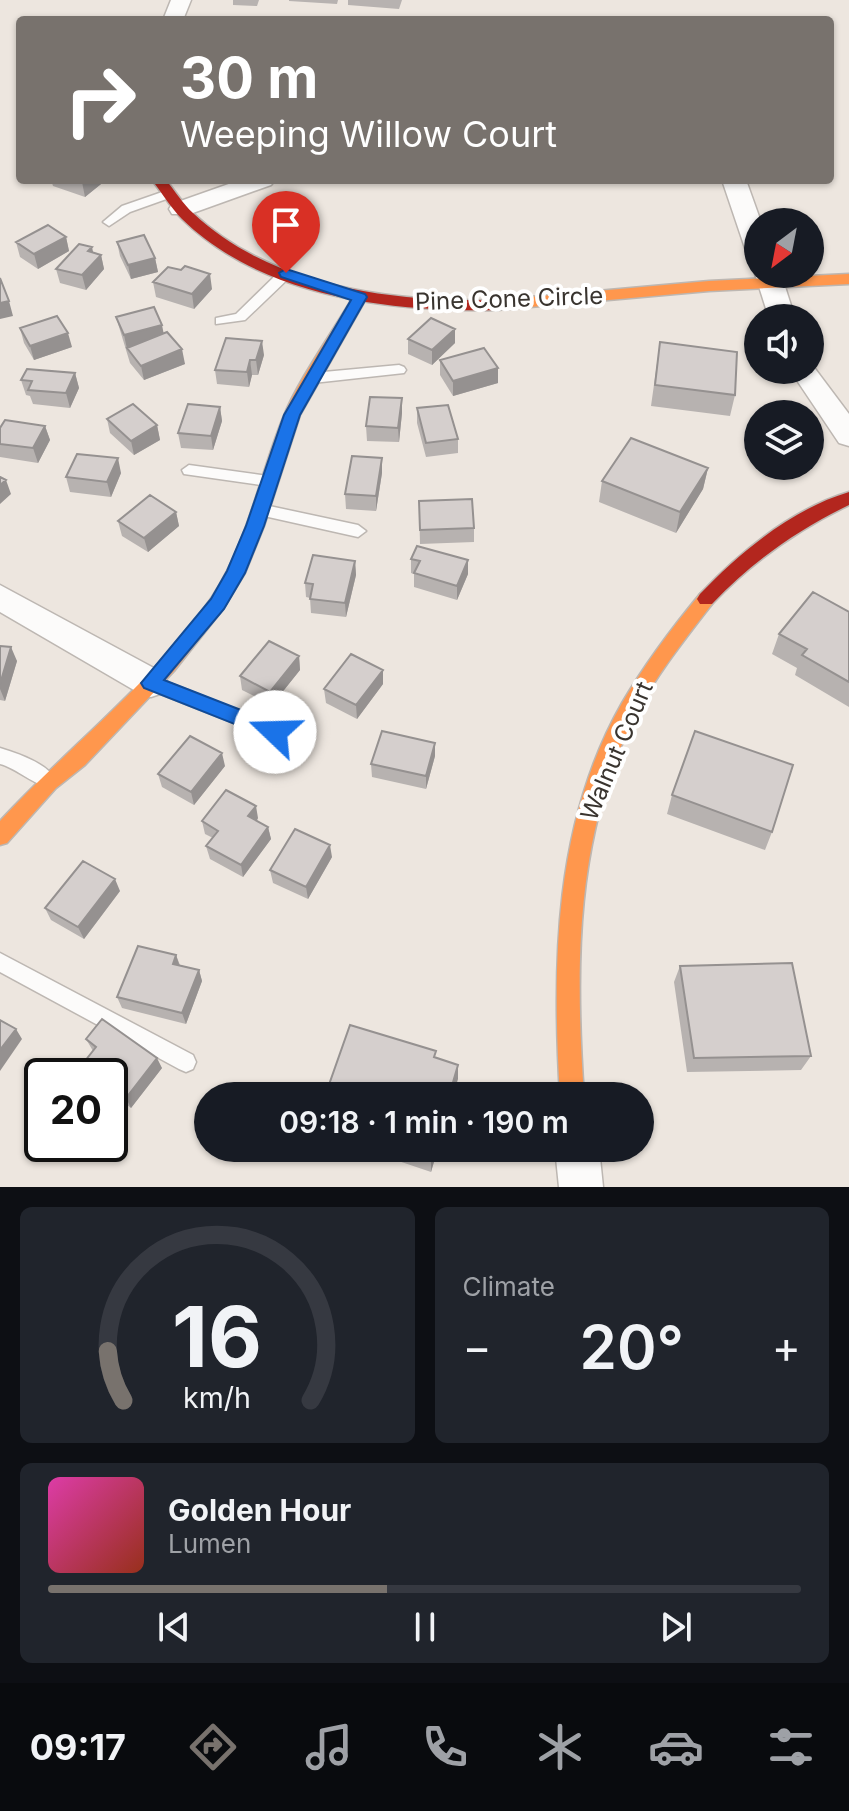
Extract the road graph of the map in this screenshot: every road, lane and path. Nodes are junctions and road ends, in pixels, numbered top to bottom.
1 (236, 184) edge
2 (735, 184) edge
3 (170, 194) edge
4 (744, 208) edge
5 (109, 222) dead end
6 (286, 273) junction
7 (824, 279) edge
8 (849, 279) edge
9 (744, 280) edge
10 (360, 297) junction
11 (221, 321) dead end
12 (399, 370) dead end
13 (310, 378) junction
14 (814, 384) edge
15 (849, 436) edge
16 (189, 470) dead end
17 (268, 481) junction
18 (849, 498) edge
19 (260, 510) junction
20 (358, 531) dead end
21 (0, 597) edge
22 (151, 683) junction
23 (275, 732) dead end
24 (0, 756) edge
25 (49, 782) junction
26 (0, 836) edge
27 (0, 962) edge
28 (186, 1062) dead end
29 (570, 1082) edge
30 (578, 1162) edge
31 (581, 1187) edge

1 - 3 street
2 - 4 street
3 - 5 lane
3 - 6 street, Pine Cone Circle
6 - 10 street, Pine Cone Circle
6 - 11 lane
7 - 8 street, Pine Cone Circle
9 - 10 street, Pine Cone Circle
10 - 13 street
12 - 13 lane
13 - 17 street
14 - 15 street
16 - 17 lane
17 - 19 street
18 - 29 street, Walnut Court
19 - 20 lane
19 - 22 street
21 - 22 street
22 - 23 lane
22 - 25 street
24 - 25 lane
25 - 26 street
27 - 28 lane
30 - 31 street

